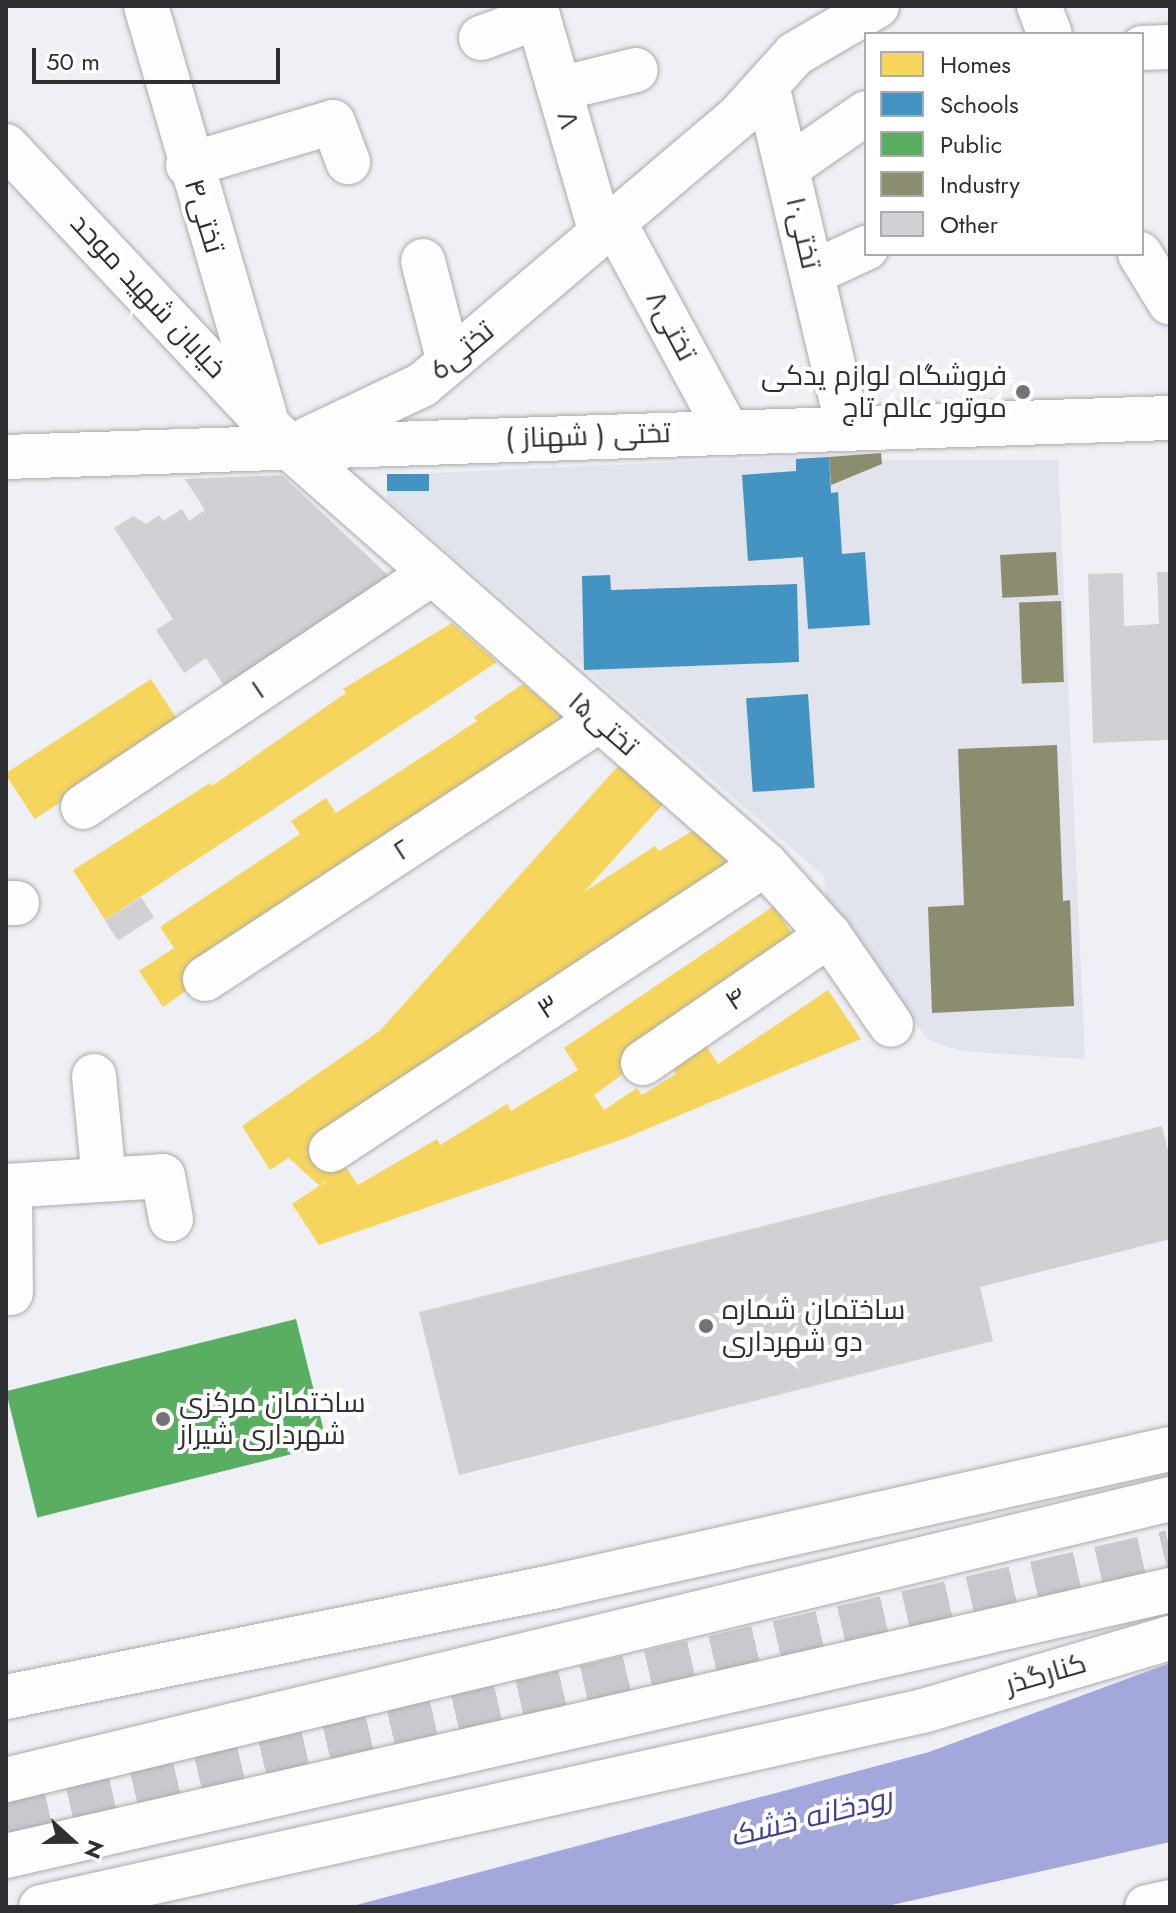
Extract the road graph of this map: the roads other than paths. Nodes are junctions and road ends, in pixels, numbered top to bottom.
1 (146, 6) edge
2 (877, 6) edge
3 (1039, 6) edge
4 (536, 12) edge
5 (1049, 32) edge
6 (481, 38) dead end
7 (1170, 47) edge
8 (1144, 48) edge
9 (636, 70) dead end
10 (767, 85) junction
11 (559, 89) junction
12 (864, 114) edge
13 (6, 146) edge
14 (348, 162) dead end
15 (188, 165) junction
16 (787, 168) junction
17 (608, 227) junction
18 (1170, 244) edge
19 (1144, 246) edge
20 (864, 249) edge
21 (1141, 256) edge
22 (423, 261) dead end
23 (812, 273) junction
24 (1170, 303) edge
25 (449, 362) junction
26 (1170, 418) edge
27 (848, 427) junction
28 (727, 431) junction
29 (278, 436) junction
30 (6, 457) edge
31 (433, 573) junction
32 (598, 721) junction
33 (83, 807) dead end
34 (765, 864) junction
35 (829, 935) junction
36 (205, 979) dead end
37 (891, 1025) dead end
38 (643, 1063) dead end
39 (94, 1076) dead end
40 (331, 1150) dead end
41 (104, 1179) junction
42 (8, 1186) edge
43 (171, 1219) dead end
44 (11, 1293) dead end
45 (1170, 1449) edge
46 (1170, 1499) edge
47 (1170, 1590) edge
48 (1170, 1638) edge
49 (6, 1697) edge
50 (923, 1711) junction
51 (6, 1780) edge
52 (144, 1826) junction
53 (6, 1856) edge
54 (1170, 1902) edge
55 (41, 1907) edge
56 (1147, 1907) edge

1 - 15 street, تختی۴
2 - 10 street, 6تختی
3 - 5 street
4 - 6 street
4 - 11 street, ۸
7 - 8 street
9 - 11 street
10 - 16 street, تختی۱۰
10 - 17 street, 6تختی
11 - 17 street, ۸
12 - 16 street
13 - 29 street, خیابان شهید موحد
14 - 15 street
15 - 29 street, تختی۴
16 - 23 street, تختی۱۰
17 - 25 street, 6تختی
17 - 28 street, تختی۸
18 - 19 street
20 - 23 street
21 - 24 street
22 - 25 street
23 - 27 street, تختی۱۰
25 - 29 street, 6تختی
26 - 27 street, تختی ( شهناز )
27 - 28 street, تختی ( شهناز )
28 - 29 street, تختی ( شهناز )
29 - 30 street, تختی ( شهناز )
29 - 31 street, تختی۱۵
31 - 32 street, تختی۱۵
31 - 33 street, ۱
32 - 34 street, تختی۱۵
32 - 36 street, ۲
34 - 35 street, تختی۱۵
34 - 40 street, ۳
35 - 37 street, تختی۱۵
35 - 38 street, ۴
39 - 41 street
41 - 42 street
41 - 43 street
42 - 44 street
45 - 49 street
46 - 51 street
47 - 52 street
48 - 50 street, کنارگذر
50 - 52 street
50 - 55 street
52 - 53 street
54 - 56 street

